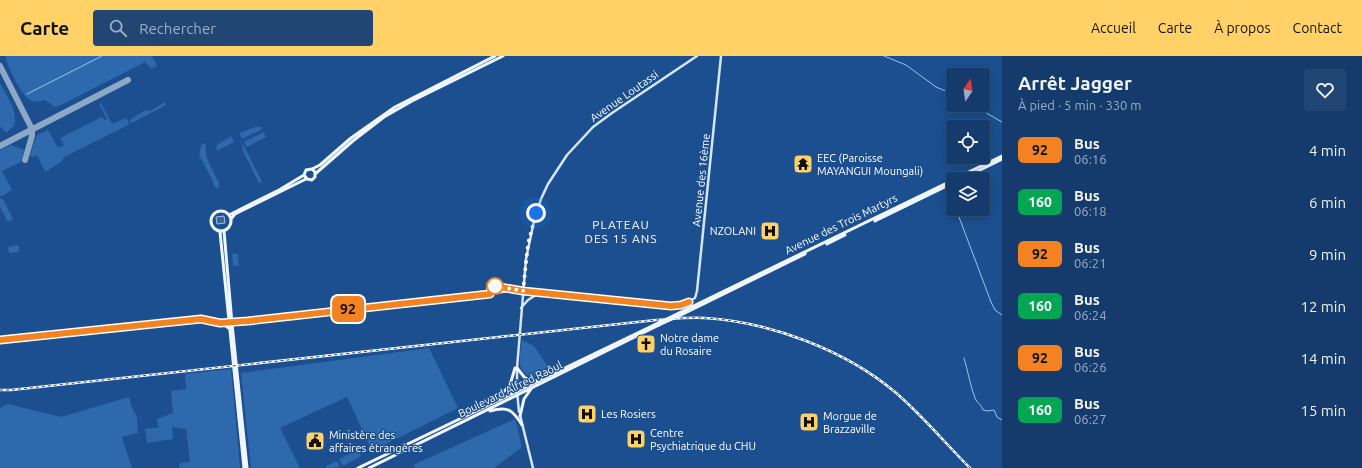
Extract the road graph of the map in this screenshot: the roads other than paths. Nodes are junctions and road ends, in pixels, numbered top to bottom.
1 (495, 56) edge
2 (502, 56) edge
3 (697, 56) edge
4 (721, 56) edge
5 (1002, 156) edge
6 (1002, 159) edge
7 (312, 169) junction
8 (969, 172) edge
9 (976, 172) edge
10 (315, 174) junction
11 (305, 177) junction
12 (946, 183) edge
13 (946, 186) edge
14 (229, 214) junction
15 (231, 219) junction
16 (222, 232) junction
17 (737, 286) junction
18 (514, 290) junction
19 (523, 291) junction
20 (539, 293) junction
21 (490, 294) junction
22 (521, 308) junction
23 (680, 314) junction
24 (222, 323) junction
25 (231, 323) junction
26 (230, 329) junction
27 (0, 340) edge
28 (516, 368) junction
29 (539, 381) junction
30 (532, 388) junction
31 (516, 394) junction
32 (493, 403) junction
33 (483, 413) junction
34 (519, 414) junction
35 (522, 425) junction
36 (244, 468) edge
37 (248, 468) edge
38 (358, 468) edge
39 (369, 468) edge
40 (533, 468) edge

1 - 7 main road
2 - 10 main road
3 - 19 main road, Avenue Loutassi
4 - 20 main road, Avenue des 16ème
5 - 8 main road, Avenue des Trois Martyrs
6 - 9 main road
7 - 10 main road
7 - 11 main road
10 - 11 main road
11 - 14 main road
11 - 15 main road
12 - 17 main road, Avenue des Trois Martyrs
13 - 17 main road, Avenue des Trois Martyrs
14 - 15 main road
14 - 16 main road
15 - 16 main road
16 - 25 main road
17 - 23 main road
18 - 19 main road
18 - 21 main road
18 - 21 main road
19 - 20 main road
19 - 22 main road, Avenue Loutassi
20 - 22 main road
21 - 25 main road
22 - 28 main road, Avenue Loutassi
23 - 29 main road, bridge
23 - 30 main road, Boulevard Alfred Raôul, bridge
24 - 25 main road
24 - 26 main road
24 - 27 main road
25 - 26 main road
25 - 37 main road
26 - 36 main road
28 - 29 main road
28 - 31 main road, Avenue Loutassi
28 - 32 main road
29 - 31 main road
30 - 31 main road, Boulevard Alfred Raôul
30 - 34 main road
31 - 32 main road, Boulevard Alfred Raôul
31 - 33 main road, Boulevard Alfred Raôul
31 - 34 main road, Avenue Loutassi
32 - 38 main road, Boulevard Alfred Raôul
33 - 35 main road
33 - 39 main road, Boulevard Alfred Raôul
34 - 35 main road, Avenue Loutassi
35 - 40 main road, Avenue Loutassi

